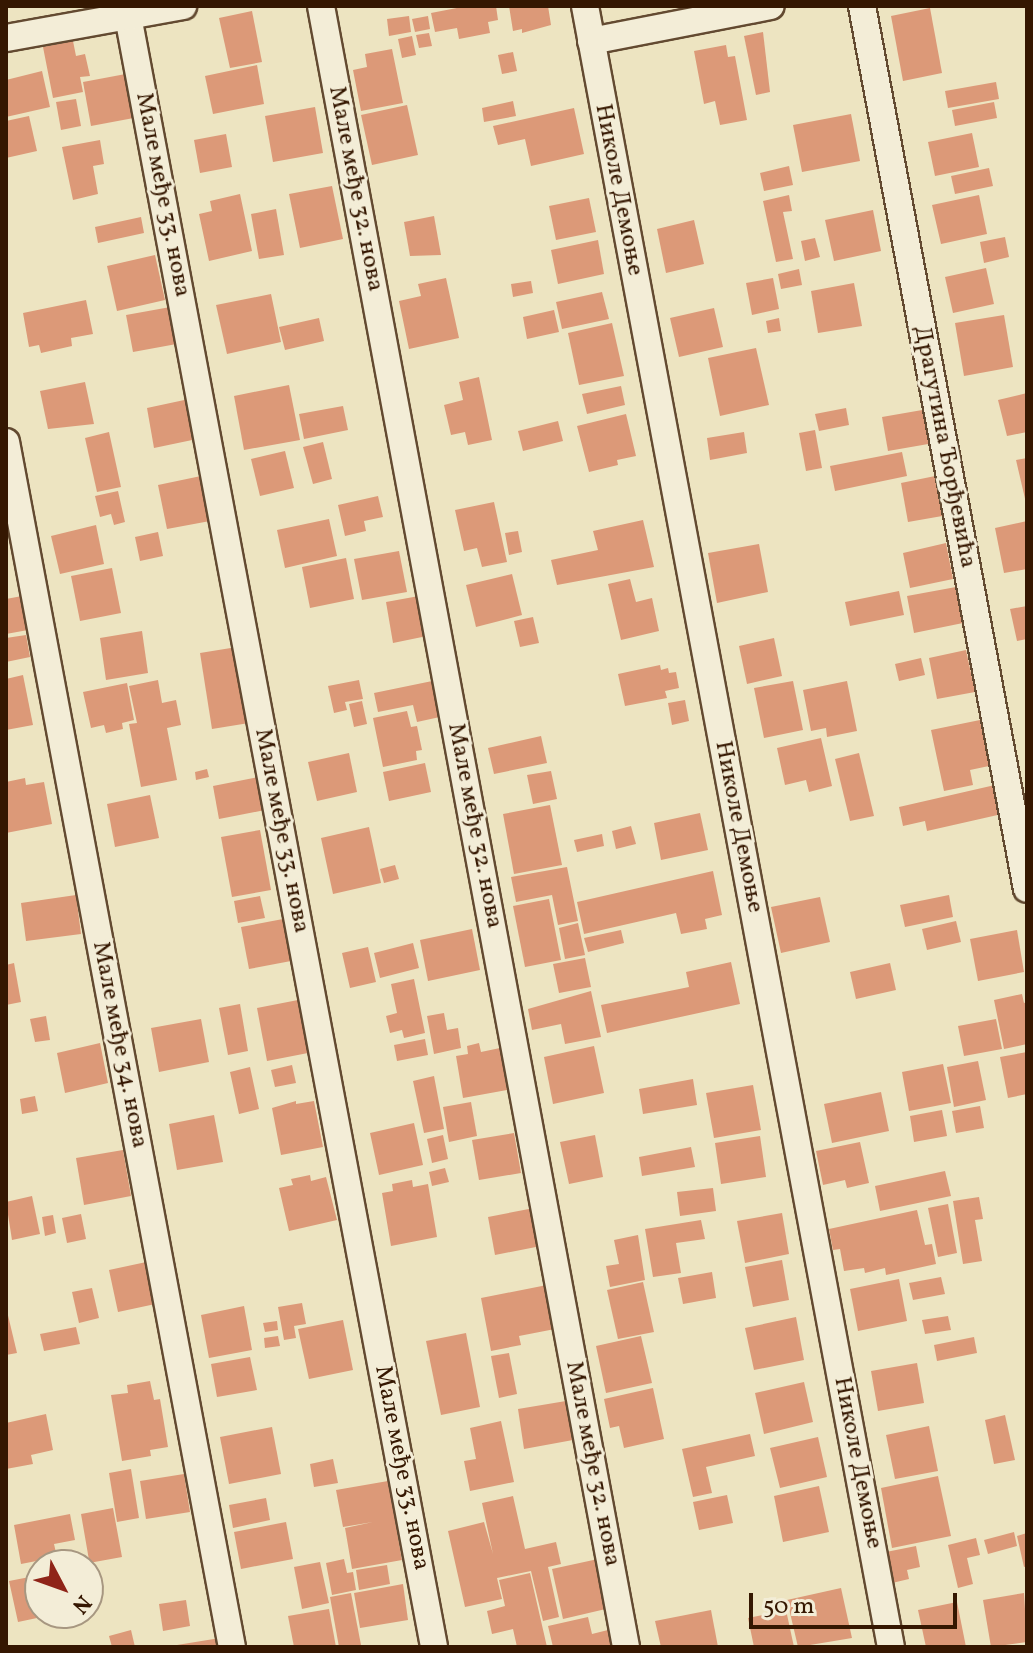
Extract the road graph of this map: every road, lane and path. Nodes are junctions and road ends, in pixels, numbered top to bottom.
1 (183, 6) edge
2 (321, 6) edge
3 (585, 6) edge
4 (771, 6) edge
5 (862, 6) edge
6 (128, 16) junction
7 (6, 38) edge
8 (591, 41) junction
9 (6, 442) edge
10 (1027, 889) edge
11 (232, 1647) edge
12 (434, 1647) edge
13 (626, 1647) edge
14 (891, 1647) edge

1 - 6 street
2 - 13 street, Мале међе 32. нова
3 - 8 street, Николе Демоње
4 - 8 street
5 - 10 street, Драгутина Ђорђевића
6 - 7 street
6 - 12 street, Мале међе 33. нова
8 - 14 street, Николе Демоње
9 - 11 street, Мале међе 34. нова

